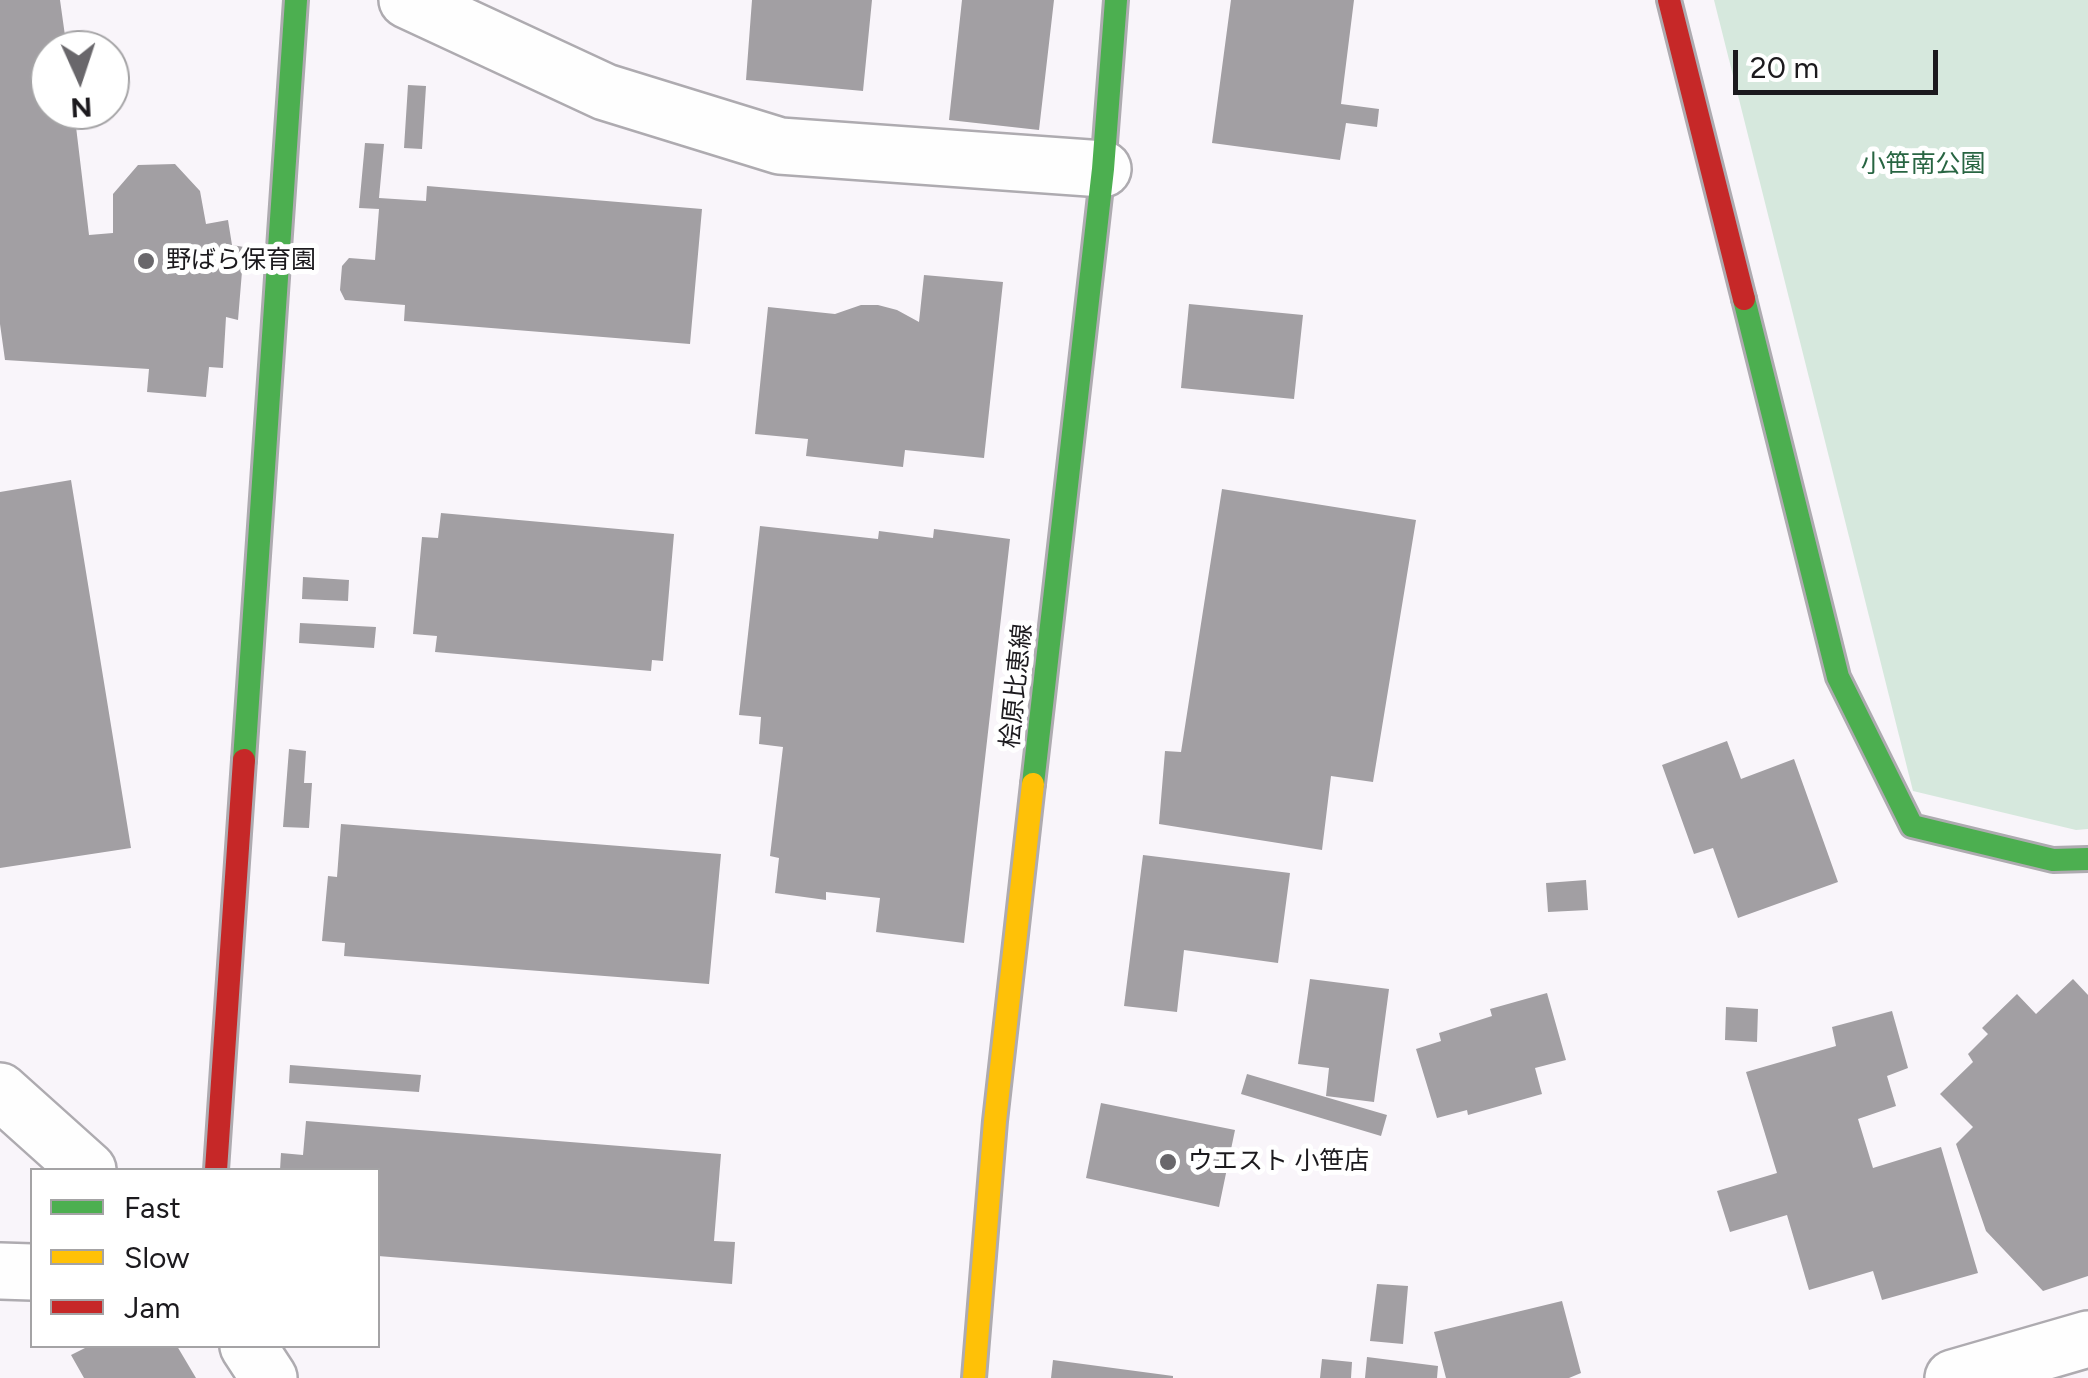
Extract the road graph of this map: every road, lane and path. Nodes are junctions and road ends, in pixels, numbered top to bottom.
1 (296, 0) edge
2 (408, 0) edge
3 (1116, 0) edge
4 (1670, 0) edge
5 (1104, 169) junction
6 (2088, 859) edge
7 (0, 1091) edge
8 (86, 1168) edge
9 (216, 1168) edge
10 (0, 1271) edge
11 (30, 1272) edge
12 (2088, 1339) edge
13 (249, 1348) edge
14 (269, 1378) edge
15 (974, 1378) edge
16 (1953, 1378) edge

1 - 9 street
2 - 5 street
3 - 5 street, 桧原比恵線
4 - 6 street
5 - 15 street, 桧原比恵線
7 - 8 street
10 - 11 street
12 - 16 street
13 - 14 street

